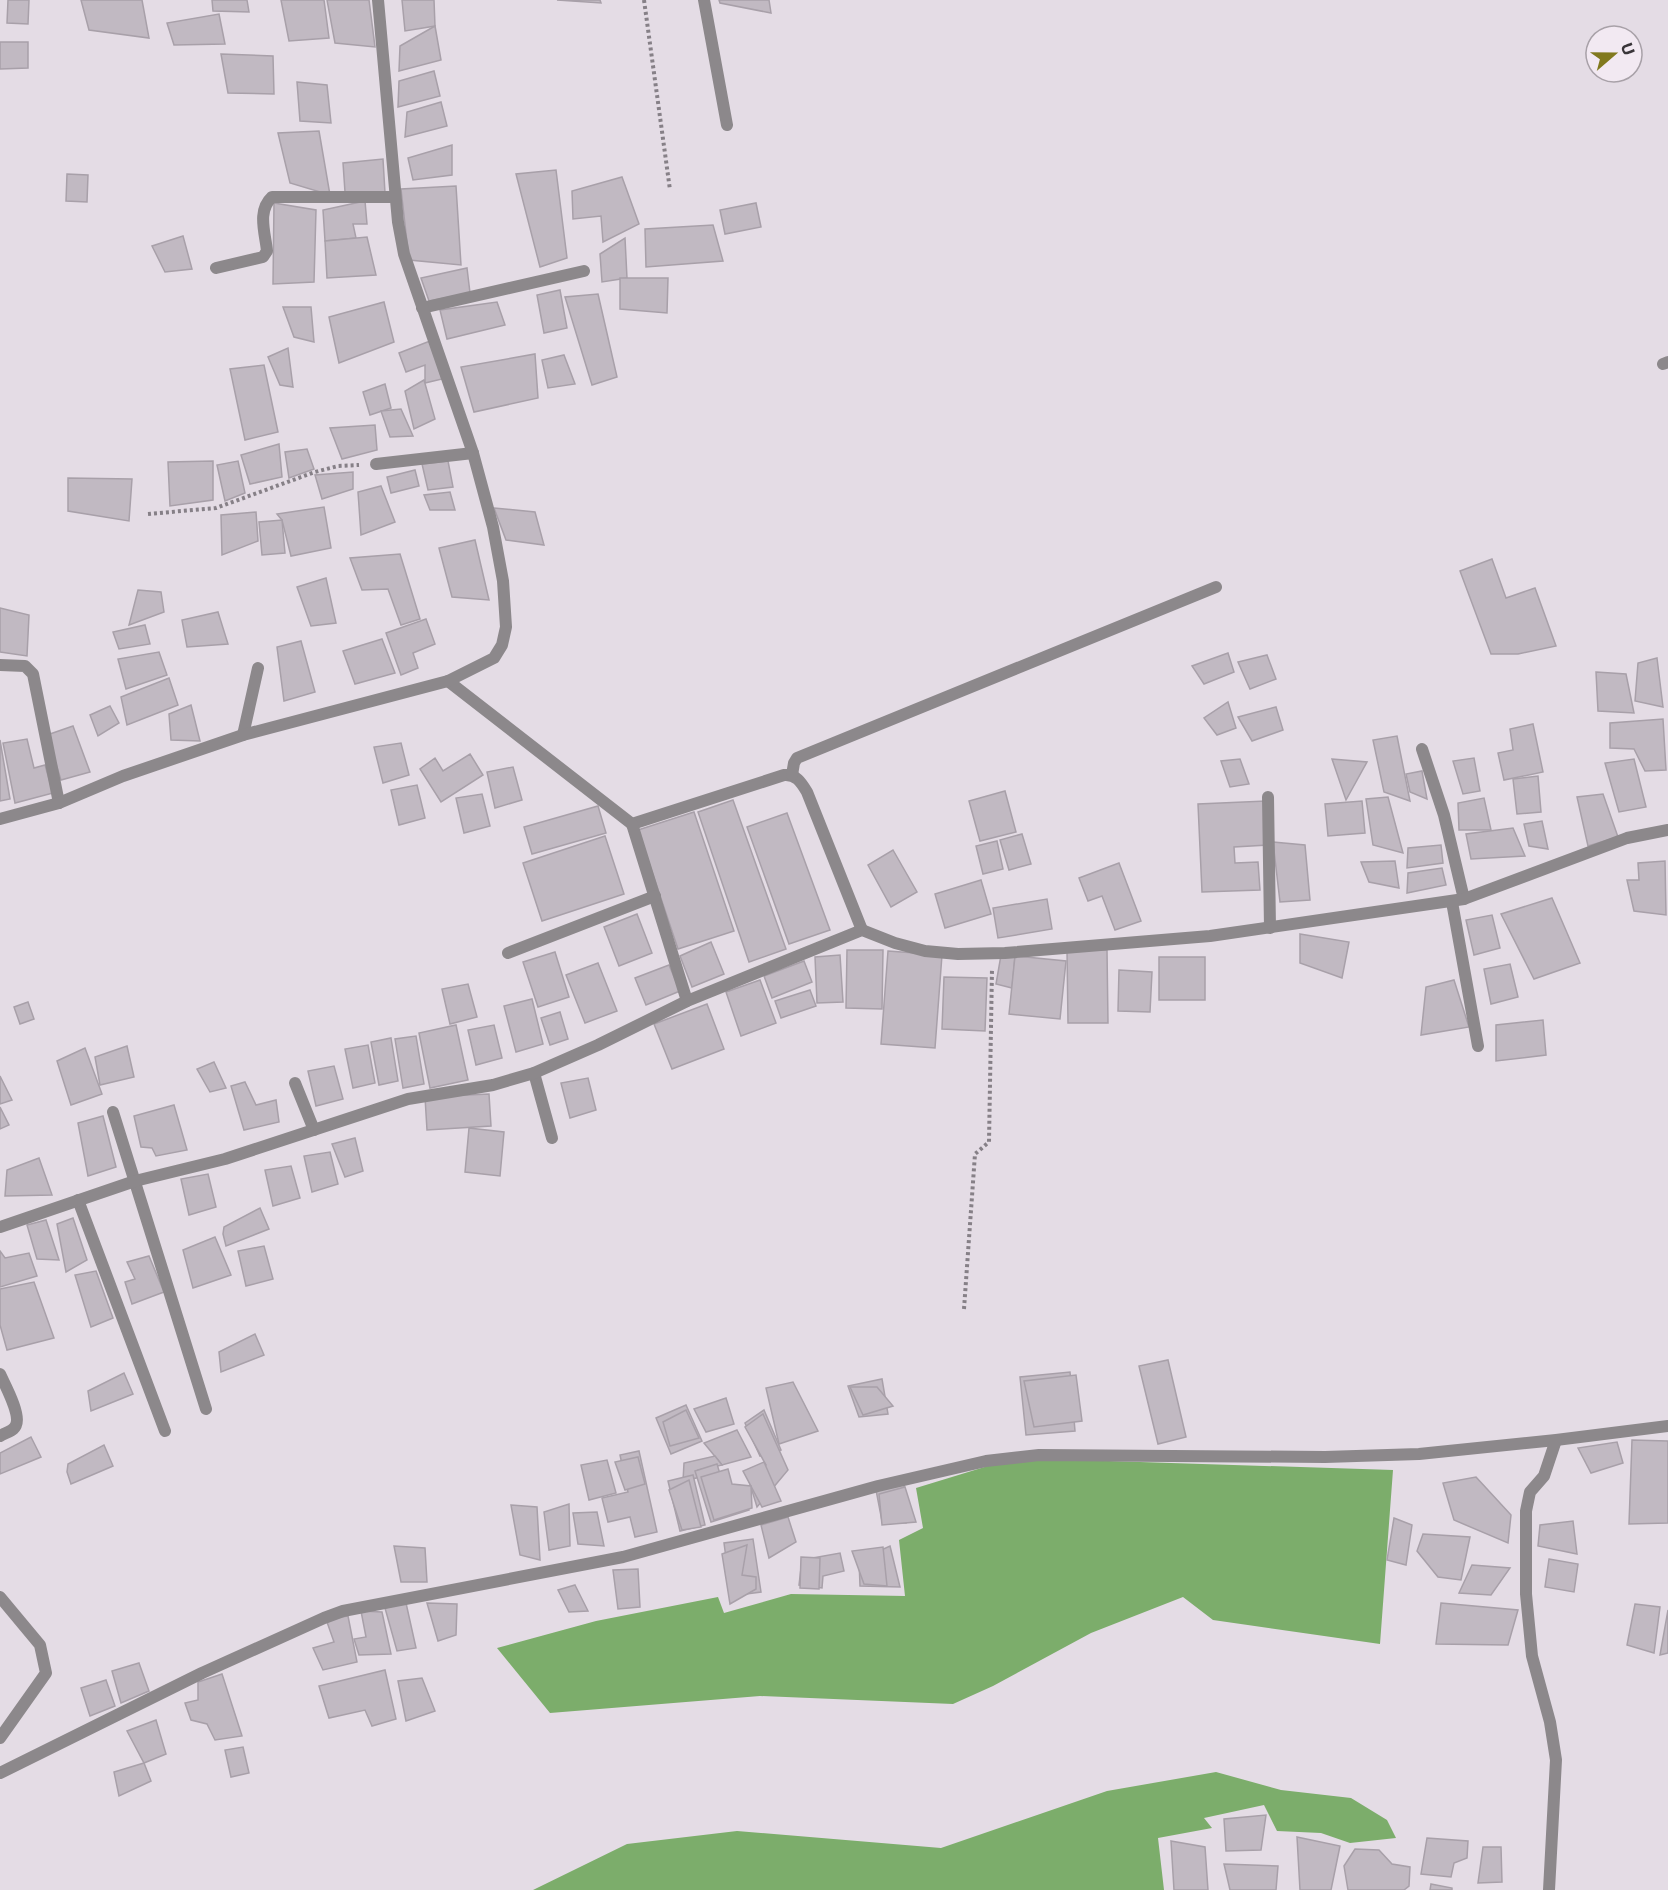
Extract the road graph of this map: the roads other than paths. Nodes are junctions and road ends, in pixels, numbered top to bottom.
1 (378, 0) edge
2 (704, 0) edge
3 (727, 125) dead end
4 (395, 197) junction
5 (216, 268) dead end
6 (584, 271) dead end
7 (422, 308) junction
8 (473, 453) junction
9 (376, 464) road end
10 (1216, 587) dead end
11 (0, 665) edge
12 (258, 668) dead end
13 (448, 681) junction
14 (243, 735) junction
15 (1422, 749) dead end
16 (792, 775) junction
17 (1268, 797) dead end
18 (59, 803) junction
19 (0, 819) edge
20 (632, 824) junction
21 (1668, 830) edge
22 (655, 896) junction
23 (1458, 901) junction
24 (1270, 928) junction
25 (862, 930) junction
26 (508, 954) dead end
27 (687, 1001) junction
28 (1478, 1046) dead end
29 (534, 1073) junction
30 (295, 1083) dead end
31 (113, 1112) dead end
32 (314, 1130) junction
33 (552, 1138) dead end
34 (135, 1181) junction
35 (78, 1200) junction
36 (0, 1227) edge
37 (0, 1374) edge
38 (206, 1409) dead end
39 (1668, 1426) edge
40 (165, 1431) dead end
41 (0, 1436) edge
42 (1556, 1440) junction
43 (0, 1597) edge
44 (0, 1738) edge
45 (0, 1773) edge
46 (1549, 1890) edge

1 - 4 street
2 - 3 street
4 - 5 street
4 - 7 street
6 - 7 street
7 - 8 street
8 - 9 street
8 - 13 street
10 - 16 street
11 - 18 street
12 - 14 street
13 - 14 street
13 - 20 street
14 - 18 street
15 - 23 street
16 - 20 street
16 - 25 street
17 - 24 street
18 - 19 street
20 - 22 street
21 - 23 street
22 - 26 street
22 - 27 street
23 - 24 street
23 - 28 street
24 - 25 street
25 - 27 street
27 - 29 street
29 - 32 street
29 - 33 street
30 - 32 street
31 - 34 street
32 - 34 street
34 - 35 street
34 - 38 street
35 - 36 street
35 - 40 street
37 - 41 street
39 - 42 street
42 - 45 street
42 - 46 street
43 - 44 street

